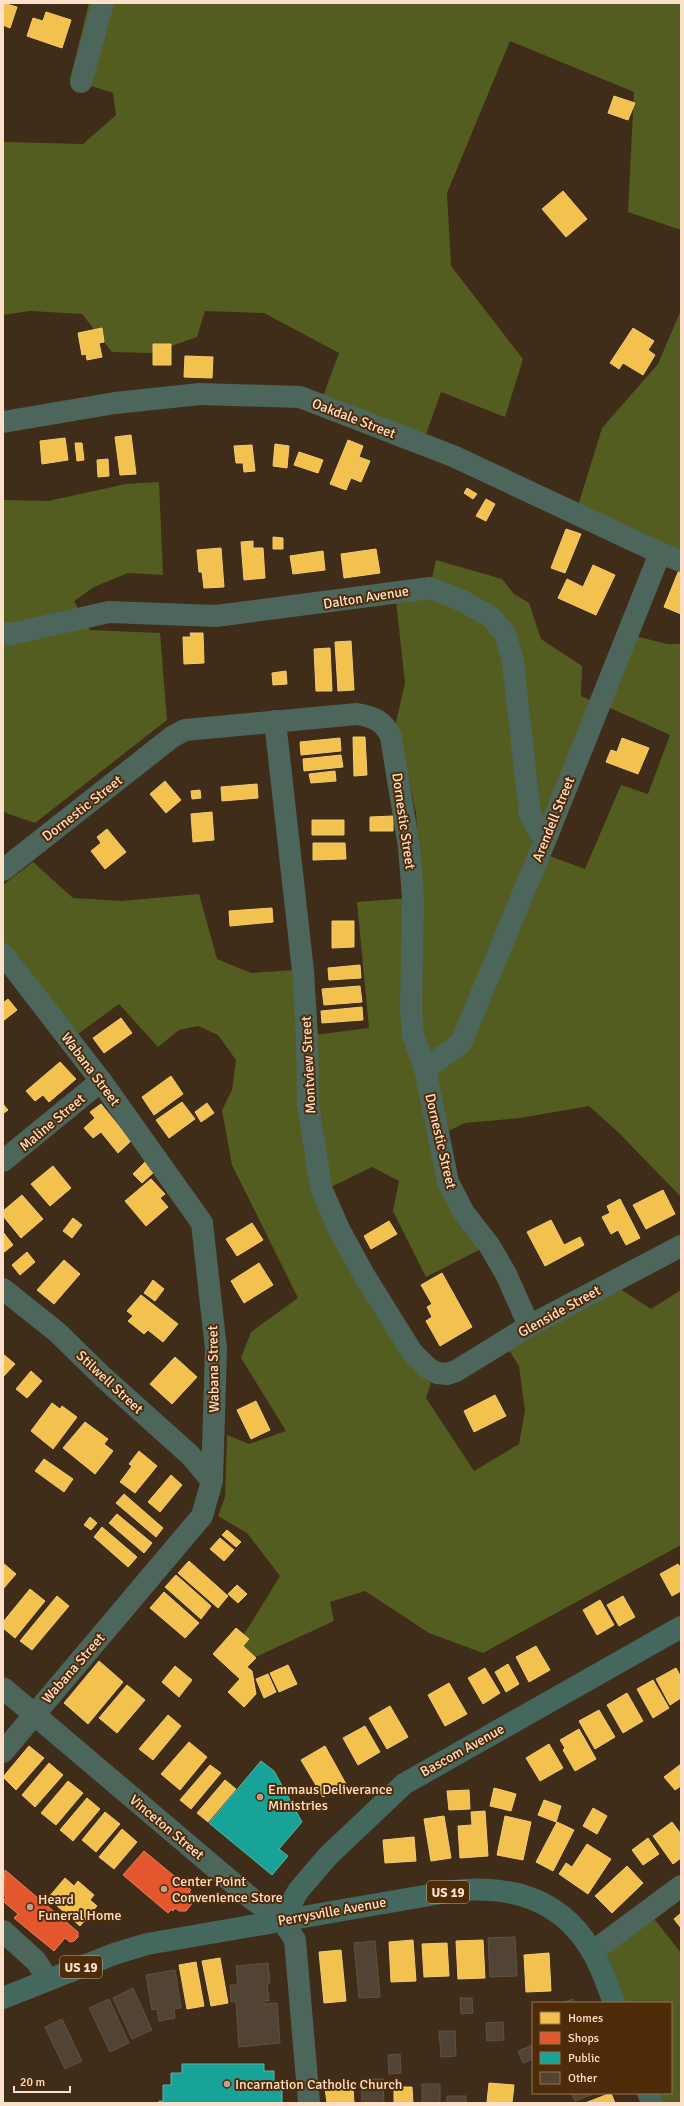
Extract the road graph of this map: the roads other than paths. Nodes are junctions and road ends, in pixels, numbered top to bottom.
1 (102, 3) edge
2 (81, 82) dead end
3 (3, 422) edge
4 (660, 553) junction
5 (681, 561) edge
6 (3, 633) edge
7 (275, 721) junction
8 (545, 841) junction
9 (3, 870) edge
10 (3, 954) edge
11 (425, 1069) junction
12 (101, 1081) junction
13 (3, 1161) edge
14 (681, 1246) edge
15 (3, 1289) edge
16 (529, 1326) junction
17 (437, 1373) joint
18 (212, 1481) junction
19 (681, 1627) edge
20 (3, 1688) edge
21 (34, 1714) junction
22 (3, 1752) edge
23 (681, 1886) edge
24 (282, 1920) junction
25 (3, 1931) edge
26 (592, 1952) junction
27 (48, 1980) junction
28 (3, 1998) edge
29 (614, 2002) edge
30 (309, 2103) edge

1 - 2 street
3 - 4 street, Oakdale Street
4 - 5 street, Oakdale Street
4 - 8 street, Arendell Street
6 - 8 street, Dalton Avenue
7 - 9 street, Dornestic Street
7 - 11 street, Dornestic Street
7 - 17 street, Montview Street
8 - 11 street, Arendell Street
10 - 12 street, Wabana Street
11 - 16 street, Dornestic Street
12 - 13 street, Maline Street
12 - 18 street, Wabana Street
14 - 16 street, Glenside Street
15 - 18 street, Stilwell Street
16 - 17 street, Glenside Street
18 - 21 street, Wabana Street
19 - 24 main road, Bascom Avenue
20 - 21 street, Vinceton Street
21 - 22 street, Wabana Street
21 - 24 street, Vinceton Street
23 - 26 street
24 - 26 main road, Perrysville Avenue / US 19
24 - 27 main road, Perrysville Avenue / US 19
24 - 30 street, Vinceton Street
25 - 27 street
26 - 29 main road, Perrysville Avenue / US 19
27 - 28 main road, Perrysville Avenue / US 19

